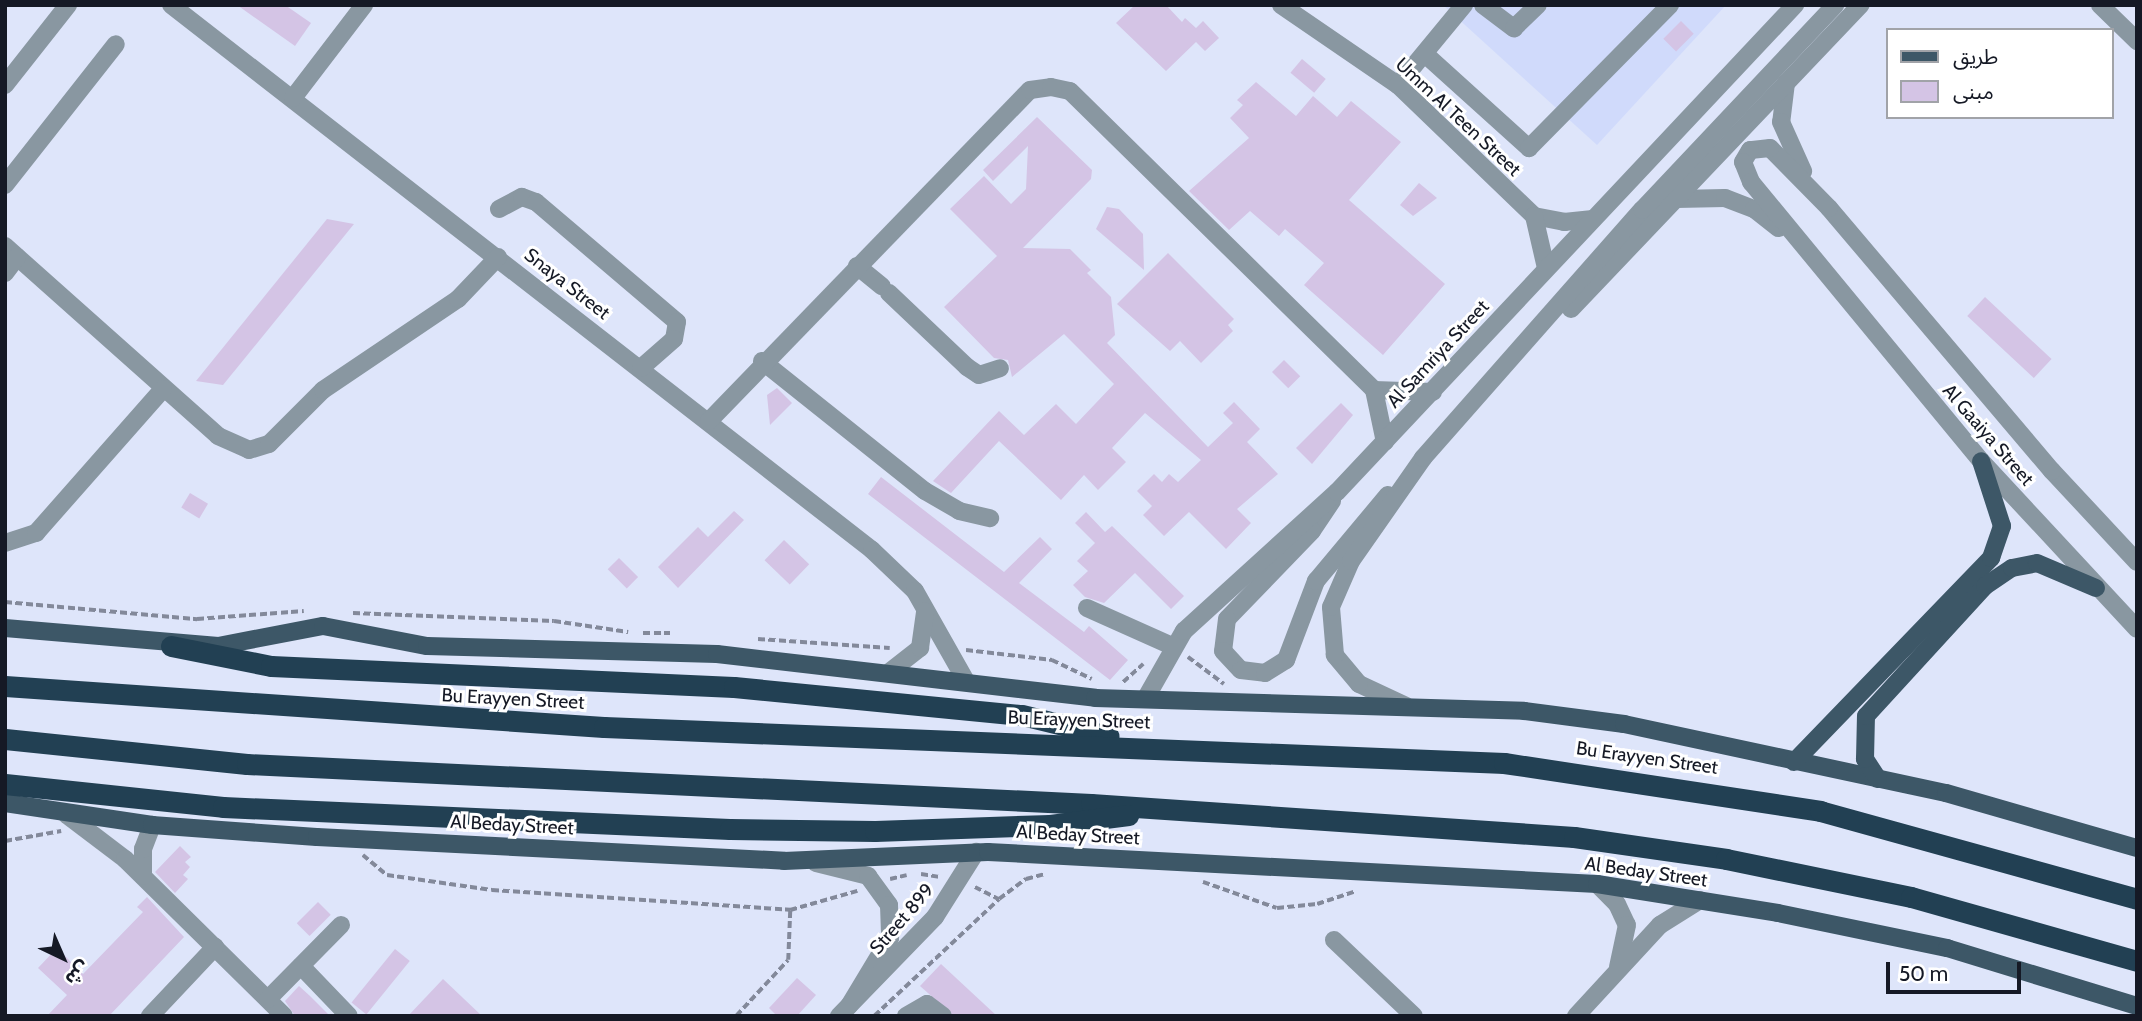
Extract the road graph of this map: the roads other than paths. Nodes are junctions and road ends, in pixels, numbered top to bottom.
1 (68, 5) edge
2 (171, 5) edge
3 (364, 5) edge
4 (1281, 5) edge
5 (1464, 5) edge
6 (1483, 5) edge
7 (1538, 5) edge
8 (1670, 5) edge
9 (1783, 5) edge
10 (1795, 5) edge
11 (1835, 5) edge
12 (1861, 5) edge
13 (2100, 5) edge
14 (1763, 39) junction
15 (2137, 41) edge
16 (116, 44) dead end
17 (1426, 55) junction
18 (1787, 79) junction
19 (5, 85) edge
20 (1398, 85) junction
21 (293, 98) junction
22 (5, 185) edge
23 (1676, 199) junction
24 (1829, 208) junction
25 (499, 209) dead end
26 (1534, 216) junction
27 (1593, 219) junction
28 (11, 252) edge
29 (498, 257) junction
30 (1815, 261) junction
31 (857, 266) junction
32 (1546, 268) junction
33 (5, 273) edge
34 (762, 361) junction
35 (641, 368) junction
36 (1000, 368) dead end
37 (163, 389) junction
38 (1374, 390) junction
39 (1433, 392) junction
40 (1474, 401) junction
41 (709, 421) junction
42 (1385, 442) junction
43 (1423, 458) junction
44 (1981, 461) junction
45 (1337, 492) junction
46 (990, 518) dead end
47 (5, 543) edge
48 (2137, 562) edge
49 (2096, 588) junction
50 (925, 607) junction
51 (1087, 608) dead end
52 (5, 628) edge
53 (2137, 629) edge
54 (171, 646) junction
55 (1174, 647) junction
56 (888, 673) junction
57 (966, 681) junction
58 (5, 686) edge
59 (1147, 696) junction
60 (1406, 706) junction
61 (5, 739) edge
62 (1129, 744) junction
63 (1794, 762) junction
64 (1878, 779) junction
65 (5, 784) edge
66 (5, 803) edge
67 (1152, 808) junction
68 (67, 815) junction
69 (152, 825) junction
70 (2137, 848) edge
71 (976, 852) junction
72 (804, 861) junction
73 (143, 876) junction
74 (1597, 884) junction
75 (2137, 899) edge
76 (1700, 900) junction
77 (341, 925) dead end
78 (1334, 940) dead end
79 (215, 947) junction
80 (2137, 961) edge
81 (301, 966) junction
82 (1616, 974) junction
83 (268, 999) junction
84 (2137, 1006) edge
85 (844, 1011) edge
86 (150, 1016) edge
87 (284, 1016) edge
88 (349, 1016) edge
89 (906, 1016) edge
90 (943, 1016) edge
91 (1414, 1016) edge
92 (1576, 1016) edge

1 - 19 street
2 - 21 street, Snaya Street
3 - 21 street
4 - 20 street, Umm Al Teen Street
5 - 17 street
6 - 7 street
8 - 17 street
9 - 14 street, Al Samriya Street
10 - 14 street, Al Samriya Street
11 - 40 street
12 - 18 street
13 - 15 street
14 - 27 street, Al Samriya Street
16 - 22 street
17 - 20 street
18 - 23 street
18 - 24 street, Al Gaaiya Street
20 - 26 street, Umm Al Teen Street
21 - 29 street, Snaya Street
23 - 30 street, Al Gaaiya Street
23 - 40 street
24 - 30 street, Al Gaaiya Street
24 - 48 street, Al Gaaiya Street
25 - 35 street
26 - 27 street
26 - 32 street
27 - 32 street, Al Samriya Street
28 - 33 street
28 - 37 street
29 - 35 street, Snaya Street
29 - 37 street
30 - 44 street, Al Gaaiya Street
31 - 34 street
31 - 36 street
31 - 38 street
32 - 39 street, Al Samriya Street
34 - 41 street
34 - 46 street
35 - 41 street, Snaya Street
37 - 47 street
38 - 39 street
38 - 42 street
39 - 42 street, Al Samriya Street
40 - 43 street
41 - 50 street, Snaya Street
42 - 45 street, Al Samriya Street
43 - 45 street
43 - 60 street
44 - 49 street, Al Gaaiya Street
44 - 63 main road
45 - 55 street, Al Samriya Street
49 - 53 street, Al Gaaiya Street
49 - 64 main road
50 - 56 street
50 - 57 street, Snaya Street
51 - 55 street
52 - 54 main road
54 - 56 main road
54 - 62 highway
55 - 59 street, Al Samriya Street
56 - 57 main road
57 - 59 main road
58 - 62 highway, Bu Erayyen Street
59 - 60 main road
60 - 63 main road
61 - 67 highway
62 - 75 highway, Bu Erayyen Street
63 - 64 main road
64 - 70 main road
65 - 67 highway
66 - 68 main road, Al Beday Street
67 - 80 highway
68 - 69 main road, Al Beday Street
68 - 73 street
69 - 72 main road, Al Beday Street
69 - 73 street
71 - 72 main road, Al Beday Street
71 - 74 main road, Al Beday Street
71 - 85 street, Street 899
72 - 85 street, Street 899
73 - 79 street
74 - 76 main road, Al Beday Street
74 - 82 street
76 - 82 street
76 - 84 main road, Al Beday Street
77 - 81 street
78 - 91 street
79 - 83 street
79 - 86 street
81 - 83 street
81 - 88 street
82 - 92 street
83 - 87 street
89 - 90 street

